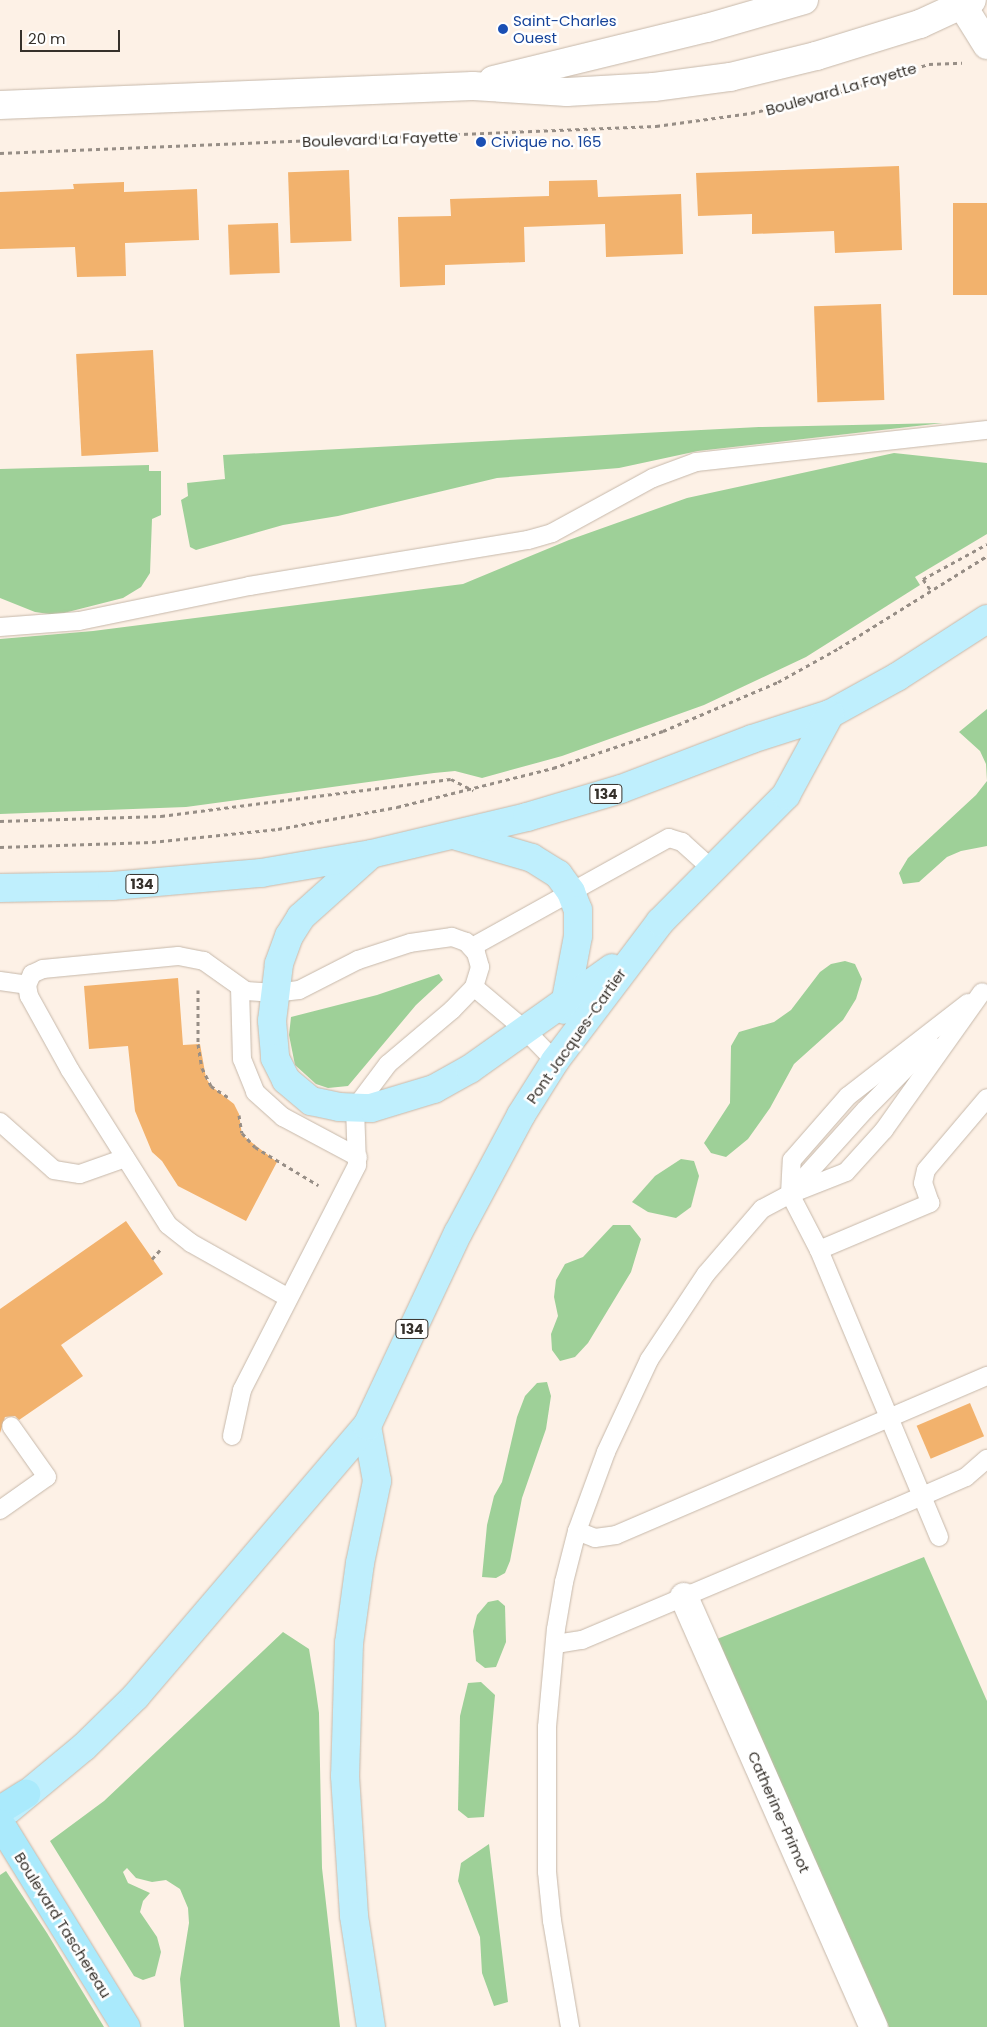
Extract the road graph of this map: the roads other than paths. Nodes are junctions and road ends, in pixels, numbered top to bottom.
1 (804, 0) edge
2 (964, 2) edge
3 (987, 45) edge
4 (473, 86) junction
5 (0, 105) edge
6 (987, 430) edge
7 (987, 619) edge
8 (0, 626) edge
9 (830, 714) junction
10 (456, 835) junction
11 (371, 854) junction
12 (710, 868) junction
13 (0, 888) edge
14 (571, 892) junction
15 (472, 947) junction
16 (636, 951) junction
17 (0, 981) edge
18 (27, 985) junction
19 (474, 987) junction
20 (240, 988) junction
21 (985, 989) edge
22 (275, 993) junction
23 (566, 1001) junction
24 (525, 1030) junction
25 (555, 1061) junction
26 (987, 1098) edge
27 (355, 1108) junction
28 (0, 1122) edge
29 (358, 1157) junction
30 (124, 1158) junction
31 (790, 1194) junction
32 (819, 1250) junction
33 (287, 1297) junction
34 (987, 1376) edge
35 (887, 1418) junction
36 (11, 1426) dead end
37 (367, 1426) junction
38 (232, 1436) dead end
39 (987, 1459) edge
40 (987, 1476) edge
41 (966, 1477) junction
42 (921, 1496) junction
43 (0, 1510) edge
44 (577, 1531) junction
45 (938, 1537) dead end
46 (684, 1597) junction
47 (556, 1644) junction
48 (26, 1794) junction
49 (0, 1810) edge
50 (0, 1817) edge
51 (0, 1822) edge
52 (126, 2027) edge
53 (371, 2027) edge
54 (570, 2027) edge
55 (874, 2027) edge

1 - 4 street
2 - 3 street
2 - 4 street
4 - 5 street
6 - 8 lane
7 - 9 main road, 134
9 - 10 main road, 134
9 - 12 main road, Pont Jacques-Cartier / 134
10 - 11 main road, 134
10 - 14 main road
11 - 13 main road, 134
11 - 22 main road
12 - 14 lane
12 - 16 main road, Pont Jacques-Cartier / 134
14 - 15 lane
14 - 23 main road
15 - 19 lane
15 - 22 lane
16 - 23 main road
16 - 25 main road, Pont Jacques-Cartier / 134
17 - 18 lane
18 - 20 lane
18 - 30 lane
19 - 24 lane
19 - 27 lane
20 - 22 lane
20 - 29 lane
21 - 31 lane
21 - 31 lane
22 - 27 main road
23 - 24 main road
23 - 25 main road
24 - 25 lane
24 - 27 main road
25 - 37 main road, Pont Jacques-Cartier / 134
26 - 32 lane
27 - 29 lane
28 - 30 lane
29 - 33 lane
30 - 33 lane
31 - 32 lane
31 - 44 lane
32 - 35 lane
33 - 38 lane
34 - 35 lane
35 - 42 lane
35 - 44 lane
36 - 43 lane
37 - 48 main road, Pont Jacques-Cartier
37 - 53 main road
39 - 41 lane
40 - 41 lane
41 - 42 lane
42 - 45 lane
42 - 46 lane
44 - 47 lane
46 - 47 lane
46 - 55 street, Catherine-Primot
47 - 54 lane
48 - 49 highway
48 - 50 main road, Pont Jacques-Cartier
51 - 52 highway, Boulevard Taschereau

